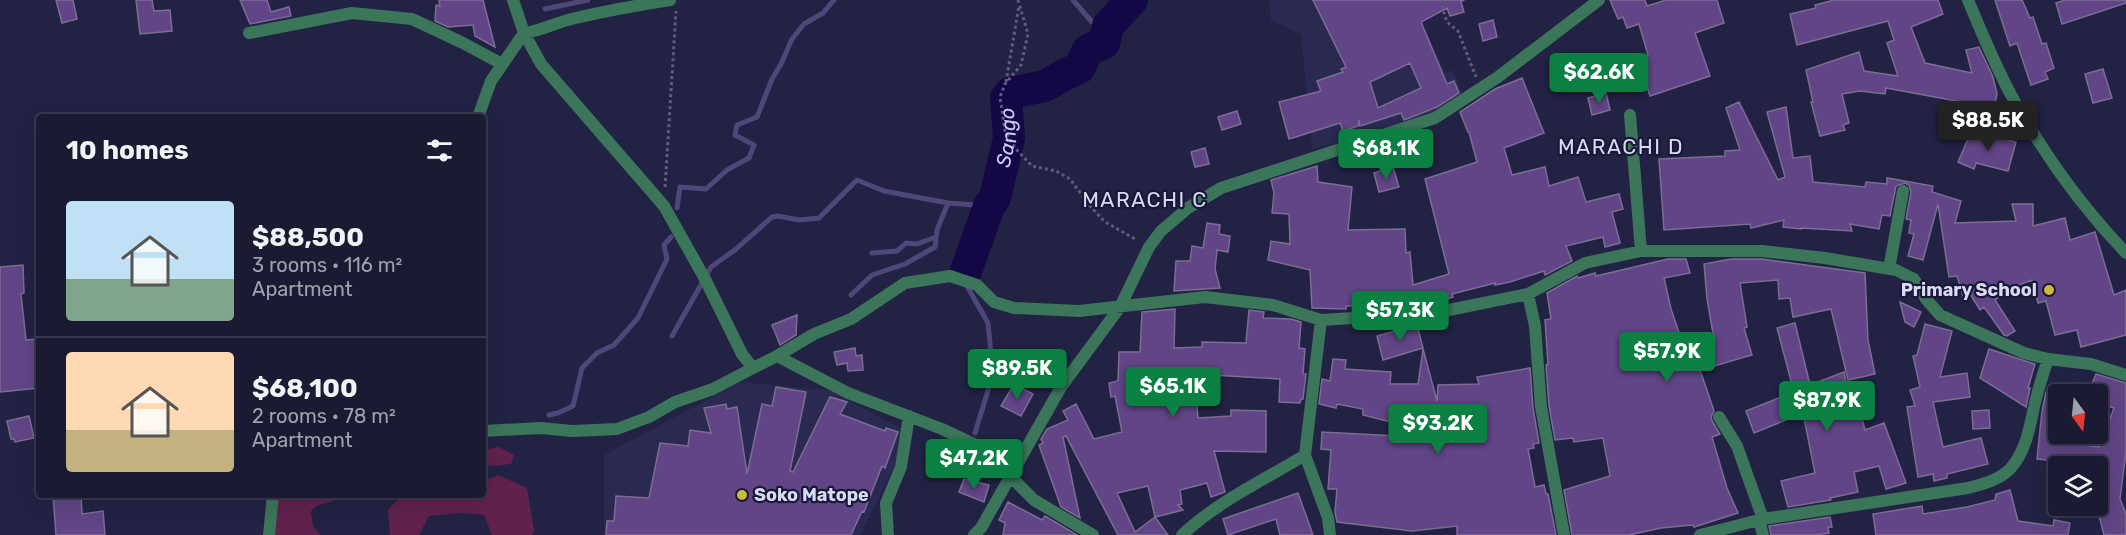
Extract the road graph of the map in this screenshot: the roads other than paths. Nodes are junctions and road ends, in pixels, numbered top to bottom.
1 (513, 0) edge
2 (670, 0) edge
3 (1599, 0) edge
4 (1968, 0) edge
5 (249, 33) dead end
6 (524, 33) junction
7 (502, 64) junction
8 (479, 114) edge
9 (1630, 115) dead end
10 (1903, 191) dead end
11 (1641, 251) junction
12 (2126, 254) edge
13 (1889, 268) junction
14 (1528, 294) junction
15 (1120, 307) junction
16 (1321, 320) junction
17 (777, 356) junction
18 (2048, 359) junction
19 (753, 368) junction
20 (2126, 375) edge
21 (909, 416) junction
22 (1719, 417) dead end
23 (486, 431) edge
24 (1305, 455) junction
25 (1010, 476) junction
26 (273, 498) edge
27 (1761, 519) junction
28 (269, 535) edge
29 (888, 535) edge
30 (974, 535) edge
31 (1093, 535) edge
32 (1182, 535) edge
33 (1330, 535) edge
34 (1564, 535) edge
35 (1700, 535) edge
36 (1763, 535) edge

1 - 6 street
2 - 6 street
3 - 15 street
4 - 12 street
5 - 7 street
6 - 7 street
6 - 19 street
7 - 8 street
9 - 11 street
10 - 13 street
11 - 13 street
11 - 14 street
13 - 18 street
14 - 16 street
14 - 34 street
15 - 16 street
15 - 17 street
15 - 25 street
16 - 24 street
17 - 19 street
17 - 21 street
18 - 20 street
18 - 27 street
19 - 23 street
21 - 25 street
21 - 29 street
22 - 27 street
24 - 32 street
24 - 33 street
25 - 30 street
25 - 31 street
26 - 28 street
27 - 35 street
27 - 36 street

